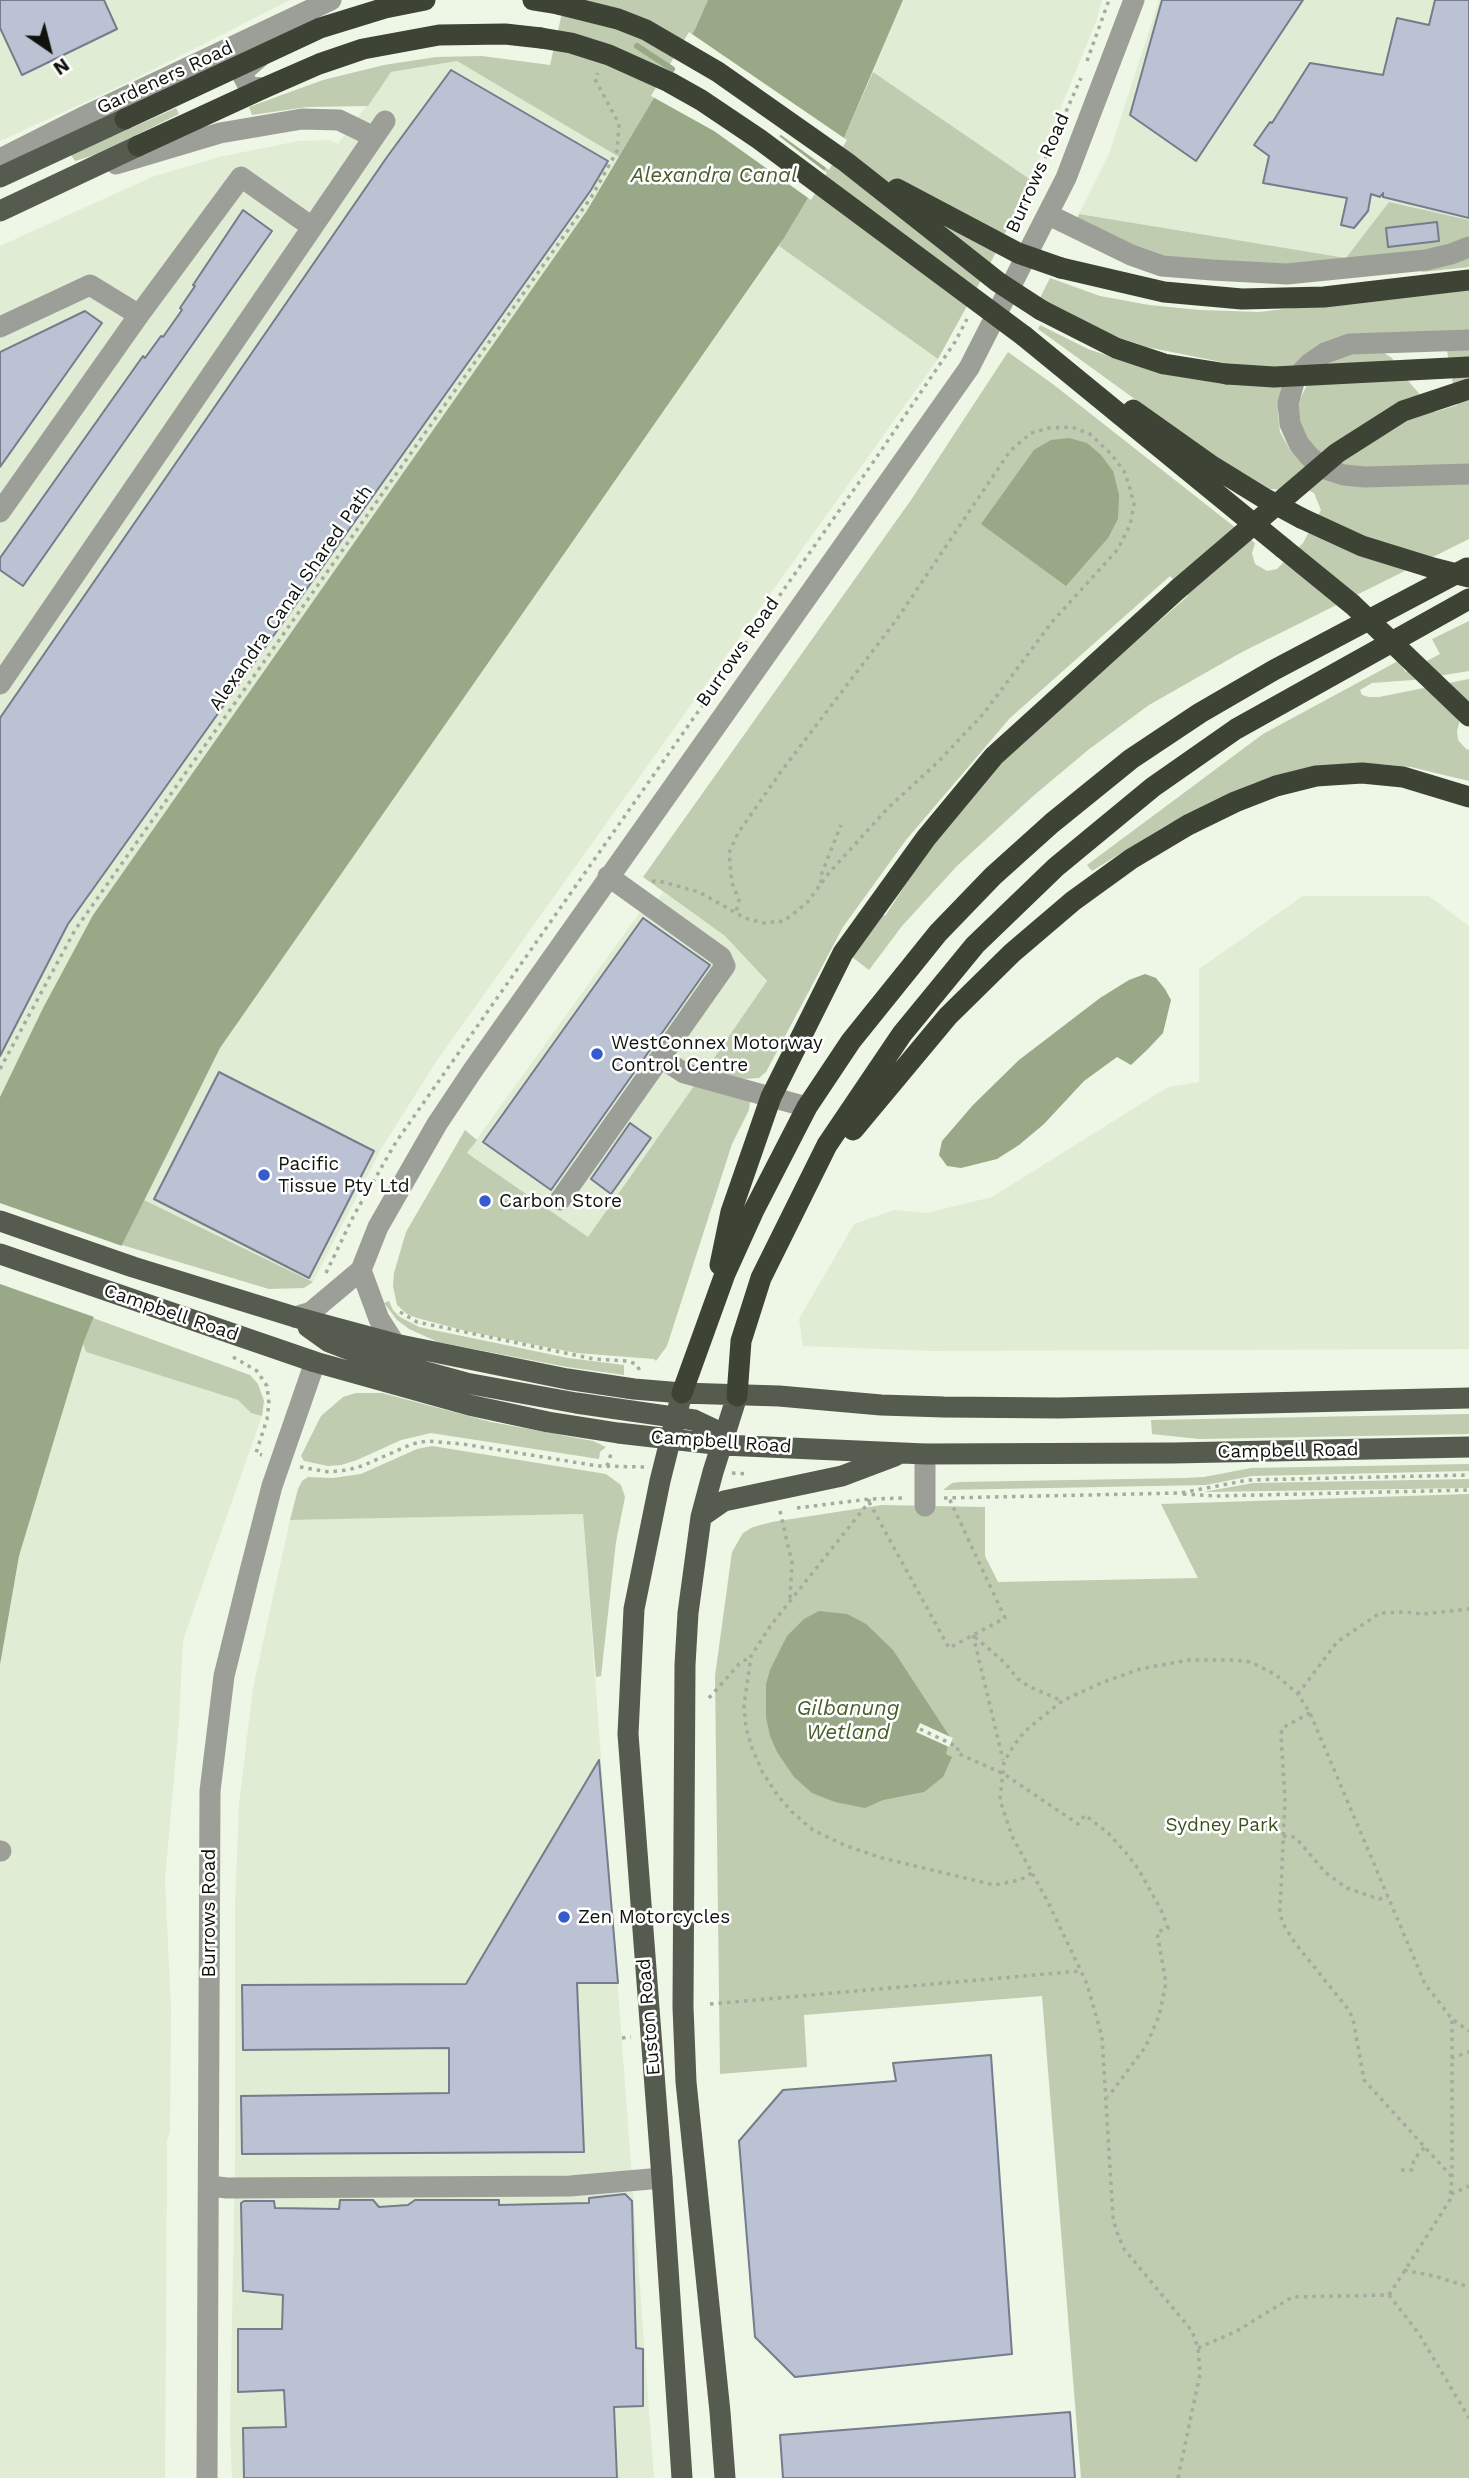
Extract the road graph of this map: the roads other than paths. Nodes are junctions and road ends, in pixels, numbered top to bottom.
1 (331, 0) edge
2 (425, 0) edge
3 (533, 0) edge
4 (1134, 0) edge
5 (264, 54) junction
6 (264, 88) junction
7 (125, 119) joint
8 (138, 146) joint
9 (0, 159) edge
10 (846, 162) junction
11 (0, 177) edge
12 (59, 184) junction
13 (0, 211) edge
14 (1049, 215) junction
15 (312, 227) junction
16 (1469, 247) edge
17 (1469, 280) edge
18 (139, 314) junction
19 (0, 327) edge
20 (1024, 336) junction
21 (1469, 340) edge
22 (1469, 367) edge
23 (1469, 389) edge
24 (1469, 474) edge
25 (0, 512) edge
26 (1469, 567) edge
27 (1469, 577) edge
28 (1469, 599) edge
29 (0, 684) edge
30 (1469, 716) edge
31 (1469, 797) edge
32 (608, 876) junction
33 (661, 1058) junction
34 (771, 1097) junction
35 (807, 1107) junction
36 (560, 1200) dead end
37 (0, 1221) edge
38 (0, 1254) edge
39 (361, 1270) junction
40 (710, 1312) junction
41 (295, 1317) junction
42 (395, 1344) junction
43 (315, 1362) junction
44 (682, 1393) junction
45 (737, 1395) junction
46 (1469, 1398) edge
47 (676, 1418) junction
48 (670, 1440) junction
49 (723, 1445) junction
50 (1469, 1447) edge
51 (914, 1453) junction
52 (924, 1501) road end
53 (701, 1517) junction
54 (662, 2178) junction
55 (210, 2186) junction
56 (207, 2478) edge
57 (682, 2478) edge
58 (725, 2478) edge

1 - 9 street, Gardeners Road
2 - 5 highway
3 - 10 highway, bridge
4 - 14 street, Burrows Road
5 - 6 street
5 - 7 highway
6 - 8 highway
6 - 20 highway, bridge
7 - 11 main road, Gardeners Road
8 - 12 main road
10 - 17 highway, bridge
10 - 22 highway, bridge
12 - 13 main road
12 - 15 street
14 - 16 street
14 - 32 street, Burrows Road
15 - 18 street
15 - 29 street
18 - 19 street
18 - 25 street
20 - 27 highway, bridge
20 - 30 highway, bridge
21 - 24 street
23 - 34 highway, bridge
26 - 35 highway
28 - 45 highway
31 - 45 highway
32 - 33 street
32 - 39 street, Burrows Road
33 - 34 street
33 - 36 street
34 - 35 street
34 - 40 highway
35 - 40 highway
37 - 41 main road, Campbell Road
38 - 43 main road, Campbell Road
39 - 41 street, Burrows Road
39 - 42 street
40 - 44 highway
41 - 42 main road, Campbell Road
41 - 47 main road
42 - 44 main road, Campbell Road
43 - 48 main road, Campbell Road
43 - 55 street, Burrows Road
44 - 45 main road, Campbell Road
44 - 47 main road, Euston Road
45 - 46 main road, Campbell Road
45 - 49 main road, Euston Road
47 - 48 main road, Euston Road
47 - 49 main road
48 - 49 main road, Campbell Road
48 - 54 main road, Euston Road
49 - 51 main road, Campbell Road
49 - 53 main road, Euston Road
50 - 51 main road, Campbell Road
51 - 52 street
51 - 53 main road
53 - 58 main road, Euston Road
54 - 55 street
54 - 57 main road, Euston Road
55 - 56 street, Burrows Road

